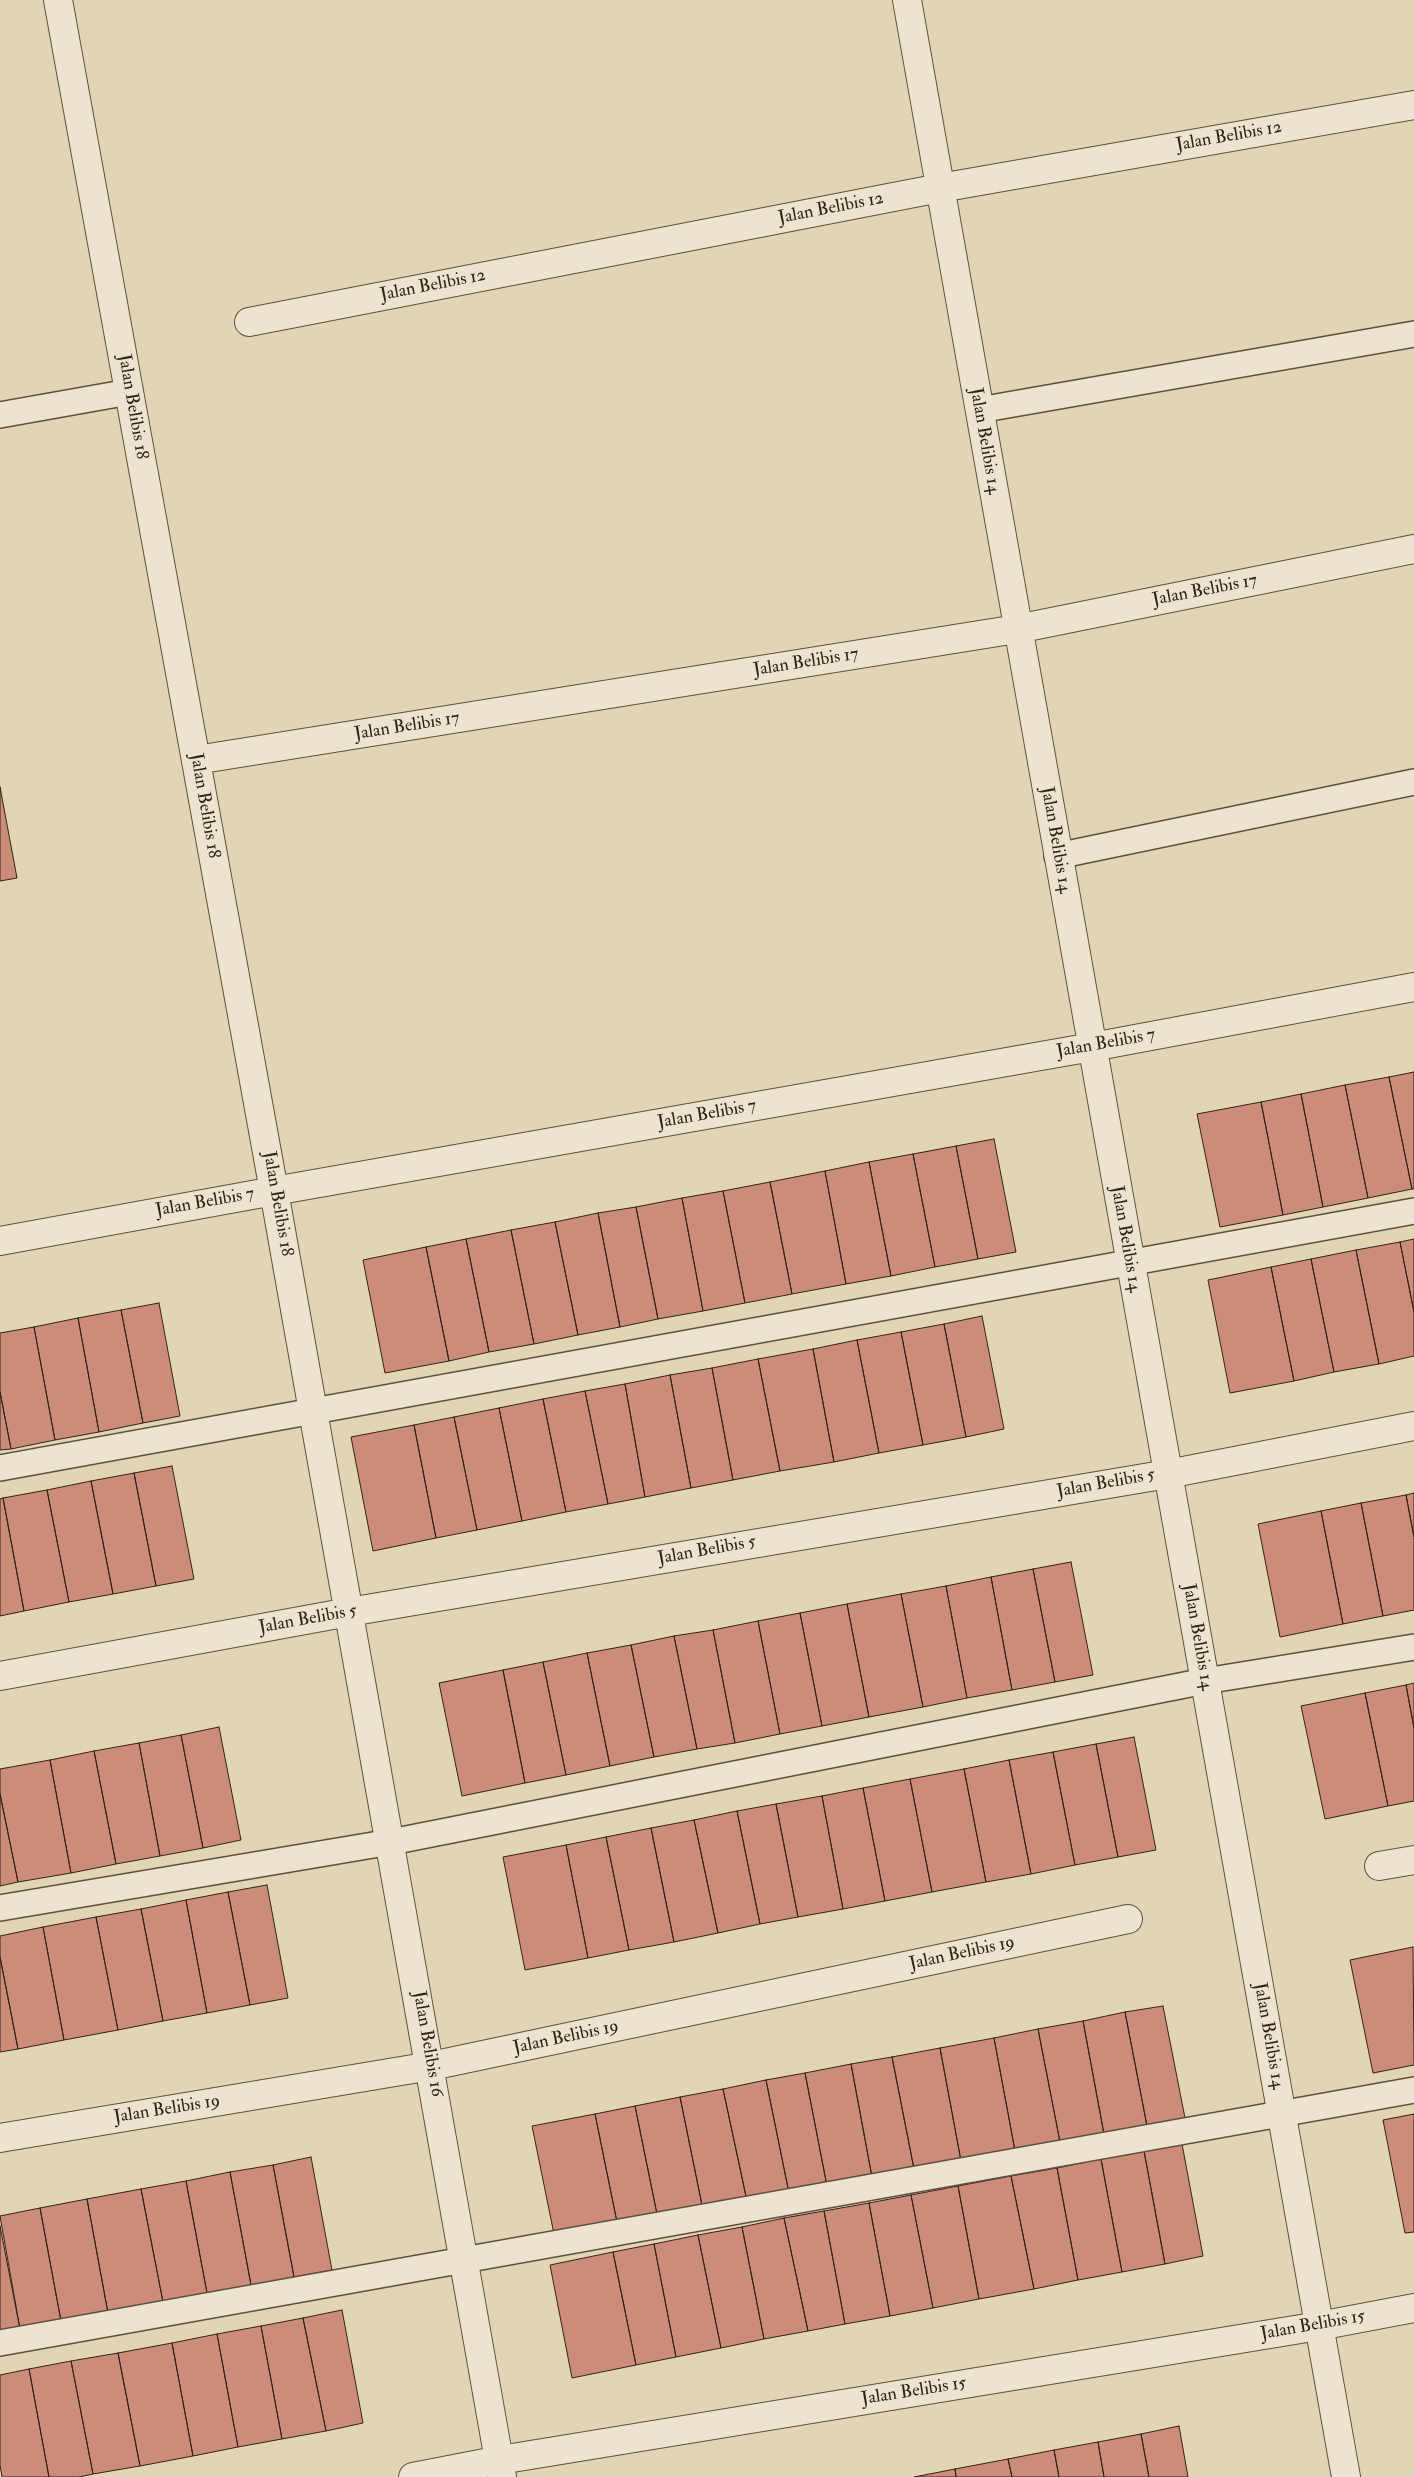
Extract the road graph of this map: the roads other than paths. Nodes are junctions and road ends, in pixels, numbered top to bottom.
1 (58, 0) edge
2 (907, 0) edge
3 (1414, 105) edge
4 (940, 188) junction
5 (249, 322) dead end
6 (1414, 334) edge
7 (129, 392) junction
8 (979, 410) junction
9 (0, 415) edge
10 (1414, 549) edge
11 (1017, 629) junction
12 (196, 760) junction
13 (1414, 782) edge
14 (1058, 856) junction
15 (1414, 987) edge
16 (1092, 1047) junction
17 (274, 1190) junction
18 (1414, 1211) edge
19 (0, 1241) edge
20 (1130, 1263) junction
21 (314, 1412) junction
22 (1414, 1426) edge
23 (0, 1468) edge
24 (1168, 1474) junction
25 (349, 1612) junction
26 (1414, 1647) edge
27 (0, 1676) edge
28 (1205, 1681) junction
29 (391, 1842) junction
30 (1414, 1860) edge
31 (1379, 1866) dead end
32 (0, 1908) edge
33 (1128, 1919) dead end
34 (431, 2066) junction
35 (1414, 2090) edge
36 (1281, 2113) junction
37 (0, 2138) edge
38 (465, 2261) junction
39 (1414, 2308) edge
40 (1319, 2326) junction
41 (0, 2344) edge
42 (501, 2469) edge
43 (413, 2477) edge
44 (1346, 2477) edge

1 - 7 street, Jalan Belibis 18
2 - 4 street, Jalan Belibis 14
3 - 4 street, Jalan Belibis 12
4 - 5 street, Jalan Belibis 12
4 - 8 street, Jalan Belibis 14
6 - 8 lane
7 - 9 lane
7 - 12 street, Jalan Belibis 18
8 - 11 street, Jalan Belibis 14
10 - 11 street, Jalan Belibis 17
11 - 12 street, Jalan Belibis 17
11 - 14 street, Jalan Belibis 14
12 - 17 street, Jalan Belibis 18
13 - 14 lane
14 - 16 street, Jalan Belibis 14
15 - 16 street, Jalan Belibis 7
16 - 17 street, Jalan Belibis 7
16 - 20 street, Jalan Belibis 14
17 - 19 street, Jalan Belibis 7
17 - 21 street, Jalan Belibis 18
18 - 20 lane
20 - 21 lane
20 - 24 street, Jalan Belibis 14
21 - 23 lane
21 - 25 street, Jalan Belibis 18
22 - 24 street, Jalan Belibis 5
24 - 25 street, Jalan Belibis 5
24 - 28 street, Jalan Belibis 14
25 - 27 street, Jalan Belibis 5
25 - 29 street, Jalan Belibis 16
26 - 28 lane
28 - 29 lane
28 - 36 street, Jalan Belibis 14
29 - 32 lane
29 - 34 street, Jalan Belibis 16
30 - 31 street
33 - 34 street, Jalan Belibis 19
34 - 37 street, Jalan Belibis 19
34 - 38 street, Jalan Belibis 16
35 - 36 lane
36 - 38 lane
36 - 40 street, Jalan Belibis 14
38 - 41 lane
38 - 42 street, Jalan Belibis 16
39 - 40 street, Jalan Belibis 15
40 - 42 street, Jalan Belibis 15
40 - 44 street, Jalan Belibis 14
42 - 43 street, Jalan Belibis 15

